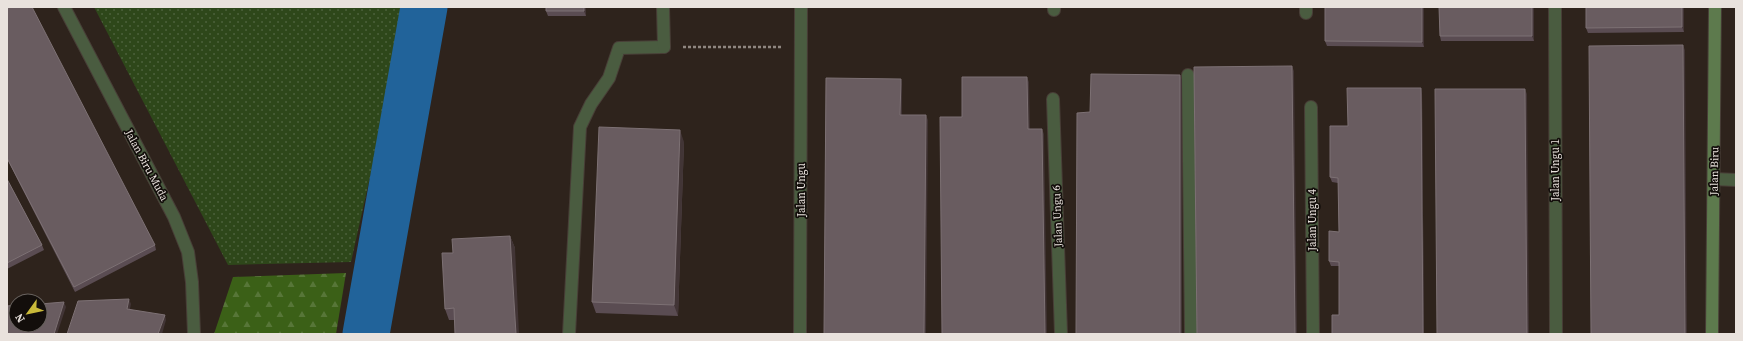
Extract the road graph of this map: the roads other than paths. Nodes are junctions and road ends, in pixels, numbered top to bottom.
1 (64, 7) edge
2 (663, 7) edge
3 (801, 7) edge
4 (1555, 7) edge
5 (1715, 7) edge
6 (1188, 75) dead end
7 (1053, 99) dead end
8 (1311, 107) dead end
9 (1714, 179) junction
10 (1736, 180) edge
11 (194, 334) edge
12 (569, 334) edge
13 (800, 334) edge
14 (1061, 334) edge
15 (1191, 334) edge
16 (1313, 334) edge
17 (1556, 334) edge
18 (1712, 334) edge

1 - 11 street, Jalan Biru Muda
2 - 12 street
3 - 13 street, Jalan Ungu
4 - 17 street, Jalan Ungu 1
5 - 9 street, Jalan Biru
6 - 15 street
7 - 14 street, Jalan Ungu 6
8 - 16 street, Jalan Ungu 4
9 - 10 street
9 - 18 street, Jalan Biru

